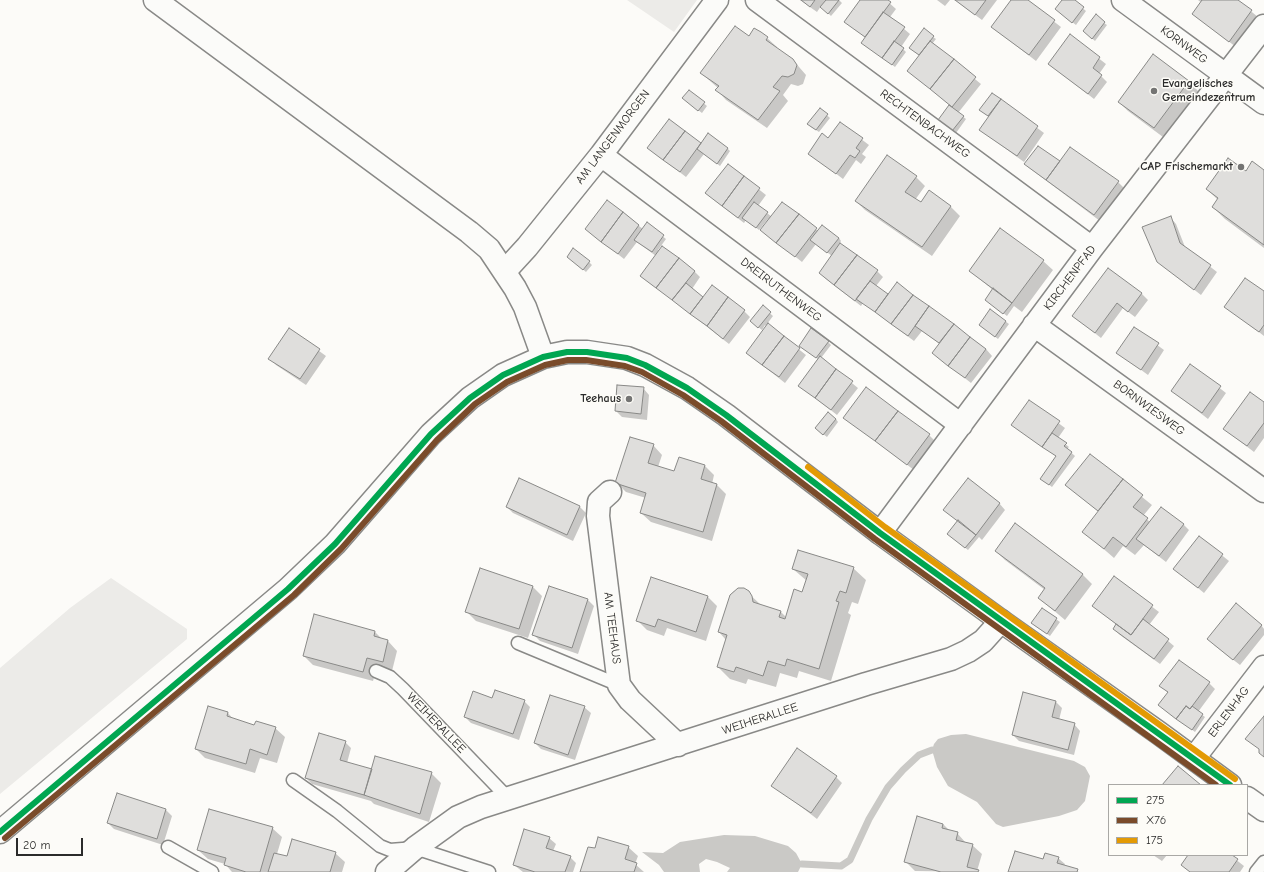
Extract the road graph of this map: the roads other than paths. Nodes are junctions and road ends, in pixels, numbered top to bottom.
1 (154, 0) edge
2 (717, 0) edge
3 (757, 0) edge
4 (1123, 0) edge
5 (1264, 26) edge
6 (1226, 76) junction
7 (1264, 103) edge
8 (601, 155) junction
9 (1092, 248) junction
10 (505, 271) junction
11 (1034, 325) junction
12 (543, 357) junction
13 (961, 425) junction
14 (1264, 491) edge
15 (610, 492) dead end
16 (880, 533) junction
17 (1001, 622) junction
18 (518, 643) dead end
19 (1264, 666) edge
20 (376, 671) dead end
21 (619, 685) junction
22 (678, 745) junction
23 (1194, 758) junction
24 (294, 780) dead end
25 (1229, 784) edge
26 (508, 798) junction
27 (1248, 799) edge
28 (1264, 810) edge
29 (0, 832) edge
30 (168, 847) dead end
31 (415, 848) junction
32 (1264, 862) edge
33 (212, 872) edge
34 (387, 872) edge
35 (489, 872) edge
36 (1256, 872) edge

1 - 10 street
2 - 8 street, AM LANGENMORGEN
3 - 9 street, RECHTENBACHWEG
4 - 6 street, KORNWEG
5 - 6 street, KIRCHENPFAD
6 - 7 street, KORNWEG
6 - 9 street, KIRCHENPFAD
8 - 10 street, AM LANGENMORGEN
8 - 13 street, DREIRUTHENWEG
9 - 11 street, KIRCHENPFAD
10 - 12 street
11 - 13 street, KIRCHENPFAD
11 - 14 street, BORNWIESWEG
12 - 16 street
12 - 29 street
13 - 16 street, KIRCHENPFAD
15 - 21 street, AM TEEHAUS
16 - 17 street
17 - 22 street, WEIHERALLEE
17 - 23 street
18 - 21 lane
19 - 23 street, ERLENHAG
20 - 26 lane, WEIHERALLEE
21 - 22 street, AM TEEHAUS
22 - 26 street, WEIHERALLEE
23 - 25 street
24 - 31 lane
26 - 31 street, WEIHERALLEE
27 - 28 street
30 - 33 lane
31 - 34 street, WEIHERALLEE
31 - 35 lane
32 - 36 lane

